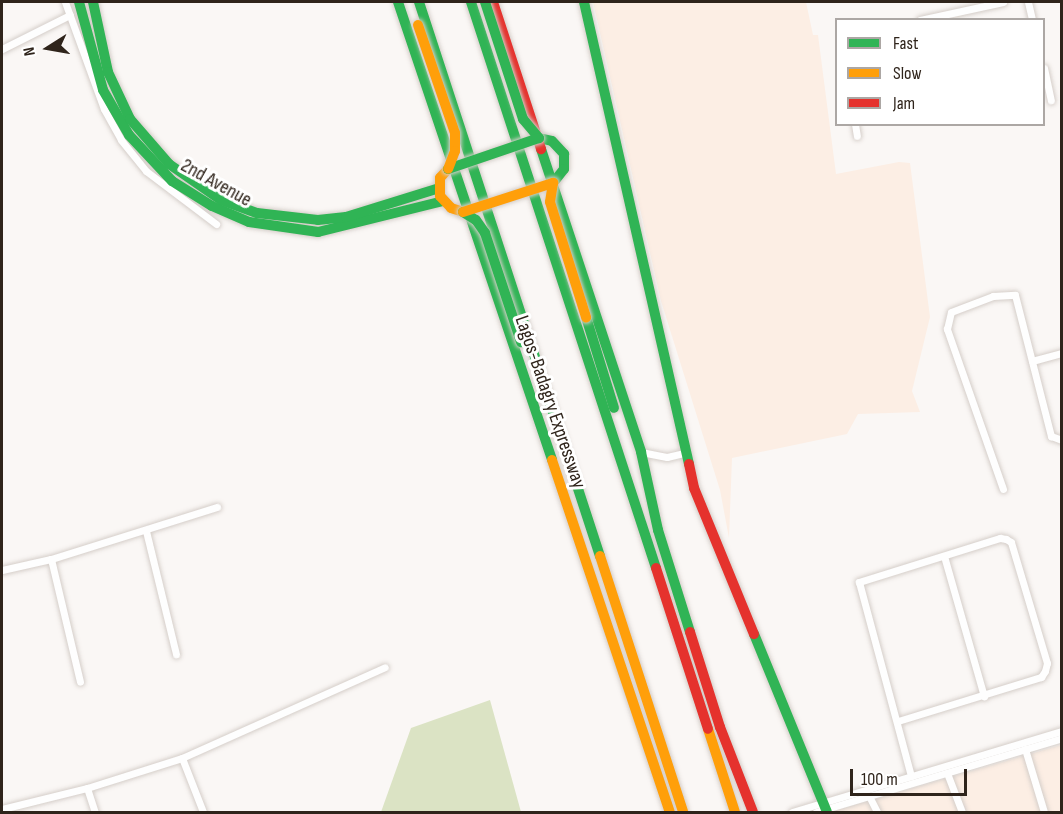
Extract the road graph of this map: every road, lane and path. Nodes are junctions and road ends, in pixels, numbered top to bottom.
1 (65, 2) edge
2 (79, 2) edge
3 (93, 2) edge
4 (398, 2) edge
5 (410, 2) edge
6 (419, 2) edge
7 (471, 2) edge
8 (487, 2) edge
9 (579, 2) edge
10 (584, 2) edge
11 (1004, 2) edge
12 (1028, 2) edge
13 (70, 15) junction
14 (931, 18) edge
15 (1032, 18) edge
16 (2, 49) edge
17 (1045, 73) edge
18 (1051, 100) dead end
19 (855, 126) edge
20 (857, 136) dead end
21 (539, 138) junction
22 (448, 169) junction
23 (553, 183) junction
24 (439, 188) junction
25 (443, 201) junction
26 (217, 203) junction
27 (463, 212) junction
28 (216, 224) dead end
29 (1062, 353) edge
30 (1032, 361) junction
31 (1062, 440) edge
32 (641, 452) junction
33 (681, 454) junction
34 (1003, 489) dead end
35 (217, 507) dead end
36 (146, 531) junction
37 (944, 556) junction
38 (51, 559) junction
39 (2, 570) edge
40 (664, 595) junction
41 (624, 627) junction
42 (176, 654) dead end
43 (386, 667) dead end
44 (80, 682) dead end
45 (984, 696) junction
46 (898, 721) junction
47 (1062, 731) edge
48 (1062, 738) edge
49 (1025, 749) junction
50 (182, 758) junction
51 (947, 773) junction
52 (911, 776) junction
53 (87, 788) junction
54 (869, 796) junction
55 (2, 809) edge
56 (821, 809) edge
57 (95, 813) edge
58 (203, 813) edge
59 (670, 813) edge
60 (683, 813) edge
61 (735, 813) edge
62 (753, 813) edge
63 (792, 813) edge
64 (877, 813) edge
65 (962, 813) edge
66 (1044, 813) edge

1 - 13 street
2 - 26 main road, 2nd Avenue
3 - 26 main road, 2nd Avenue
4 - 59 main road, Lagos-Badagry Expressway
5 - 22 main road, bridge
6 - 41 main road, Lagos-Badagry Expressway
7 - 40 main road
8 - 21 main road, bridge
8 - 32 main road
9 - 33 main road
10 - 33 main road
11 - 14 street
12 - 15 street
13 - 16 street
13 - 28 street
17 - 18 street
19 - 20 street
21 - 22 main road, bridge
21 - 23 main road
22 - 24 main road
23 - 27 main road, bridge
23 - 40 main road, bridge
24 - 25 main road
24 - 26 main road, 2nd Avenue
25 - 26 main road, 2nd Avenue
25 - 27 main road
27 - 41 main road, bridge
29 - 30 street
30 - 31 street
30 - 34 street
32 - 33 street
32 - 62 main road
33 - 56 main road
35 - 36 street
36 - 38 street
36 - 42 street
37 - 45 street
37 - 45 street
37 - 46 street
38 - 39 street
38 - 44 street
40 - 61 main road
41 - 60 main road, Lagos-Badagry Expressway
43 - 50 street
45 - 46 street
46 - 52 street
47 - 52 street
48 - 49 street
49 - 51 street
49 - 66 street
50 - 53 street
50 - 58 street
51 - 54 street
51 - 65 street
52 - 56 street
53 - 55 street
53 - 57 street
54 - 56 street
54 - 64 street
56 - 63 street

